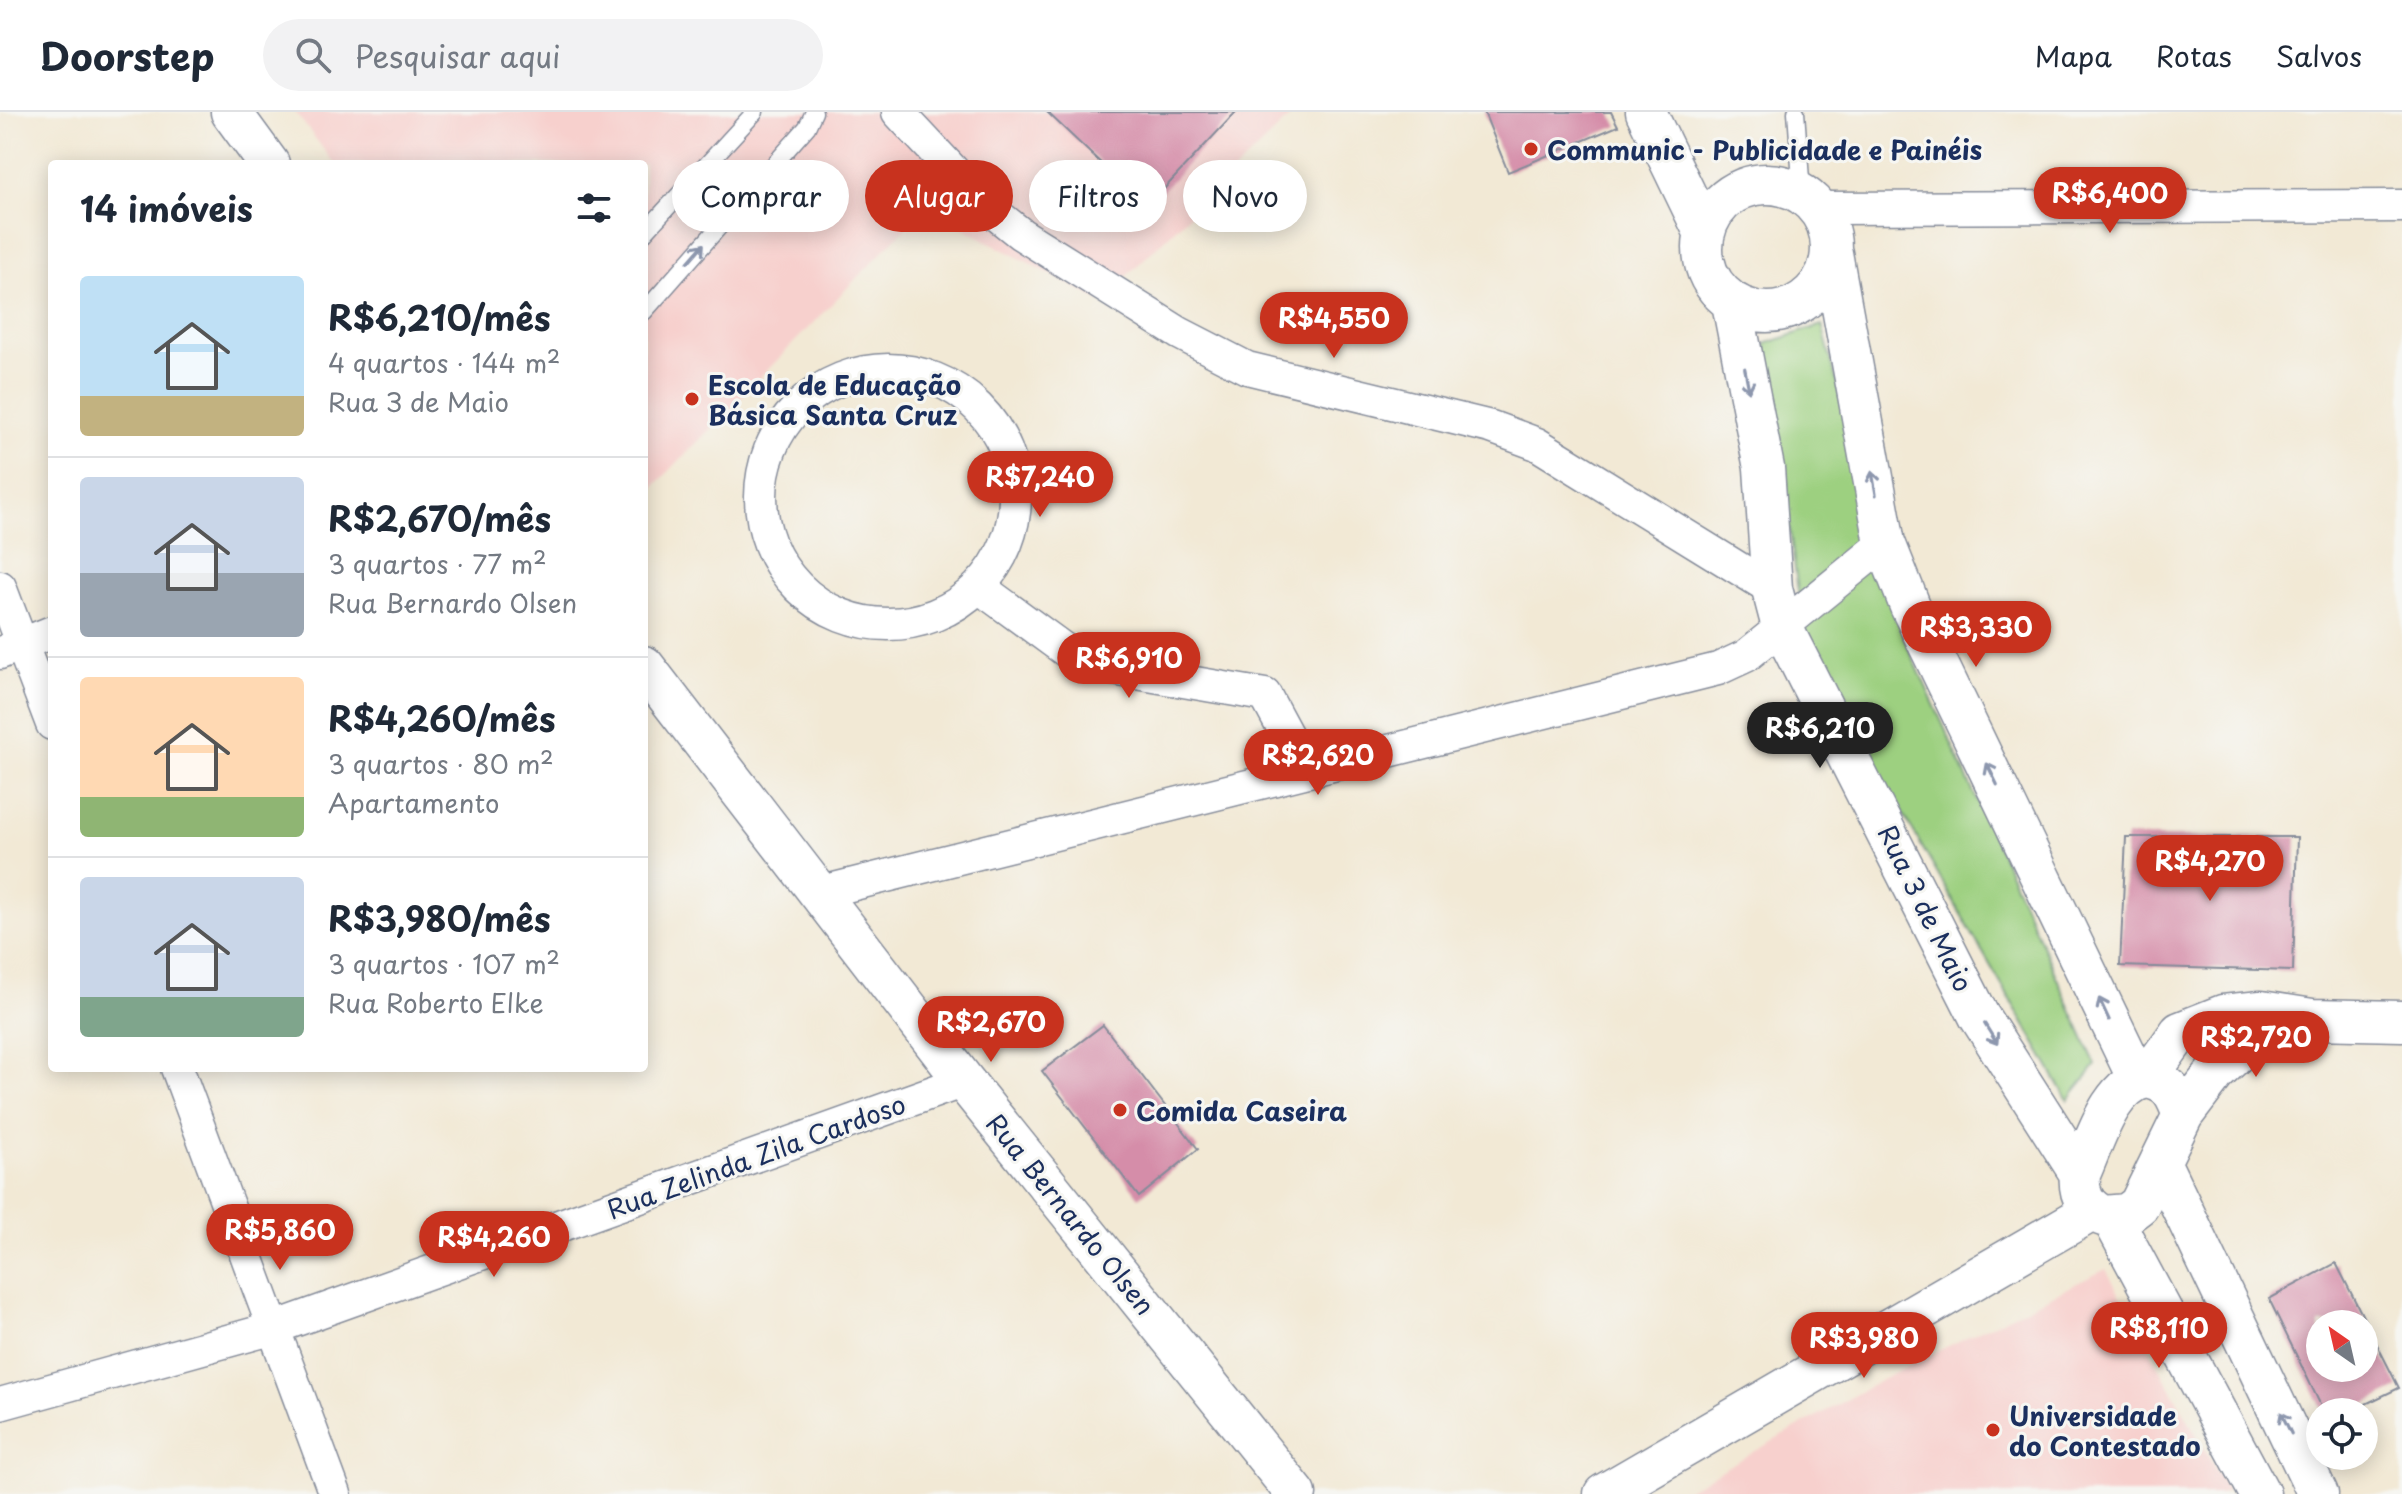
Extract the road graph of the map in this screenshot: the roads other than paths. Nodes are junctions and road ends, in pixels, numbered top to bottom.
1 (231, 112) edge
2 (755, 112) edge
3 (814, 112) edge
4 (898, 112) edge
5 (1646, 112) edge
6 (1796, 112) edge
7 (266, 160) edge
8 (1810, 200) junction
9 (2402, 206) edge
10 (648, 229) edge
11 (1704, 232) junction
12 (1832, 253) junction
13 (1732, 303) junction
14 (648, 307) edge
15 (1885, 543) junction
16 (0, 587) edge
17 (979, 587) junction
18 (1772, 589) junction
19 (1782, 627) junction
20 (25, 643) edge
21 (648, 671) edge
22 (48, 712) edge
23 (1306, 771) junction
24 (818, 893) junction
25 (2312, 1019) junction
26 (2402, 1021) edge
27 (178, 1072) edge
28 (2142, 1079) junction
29 (964, 1081) junction
30 (2183, 1115) junction
31 (2160, 1162) junction
32 (2095, 1201) junction
33 (271, 1329) junction
34 (2242, 1331) junction
35 (2190, 1361) junction
36 (0, 1404) edge
37 (335, 1494) edge
38 (1296, 1494) edge
39 (1604, 1494) edge
40 (2260, 1494) edge
41 (2318, 1494) edge

1 - 7 street
2 - 10 lane
14 -> 3 lane
4 - 18 street
5 - 11 street
6 - 8 lane
8 - 9 street
8 - 11 street
8 - 12 street
11 - 13 street
12 - 13 street
15 -> 12 street
13 -> 18 street, Rua 3 de Maio
15 - 19 street
28 -> 15 street
16 - 20 street
17 - 17 street
17 - 23 street
18 - 19 street, Rua 3 de Maio
19 - 23 street
19 -> 32 street, Rua 3 de Maio
20 - 22 street
21 - 24 street, Rua Bernardo Olsen
23 - 24 street
24 - 29 street, Rua Bernardo Olsen
25 - 26 street
25 - 28 street
25 - 30 street
27 - 33 street
28 - 30 street
28 - 32 street
29 - 33 street, Rua Zelinda Zila Cardoso
29 - 38 street, Rua Bernardo Olsen
30 - 31 street
31 - 32 street
31 - 34 street
32 - 35 street, Rua 3 de Maio
32 - 39 street
33 - 36 street, Rua Zelinda Zila Cardoso
33 - 37 street
34 - 35 street
41 -> 34 street
35 - 40 street, Rua 3 de Maio

